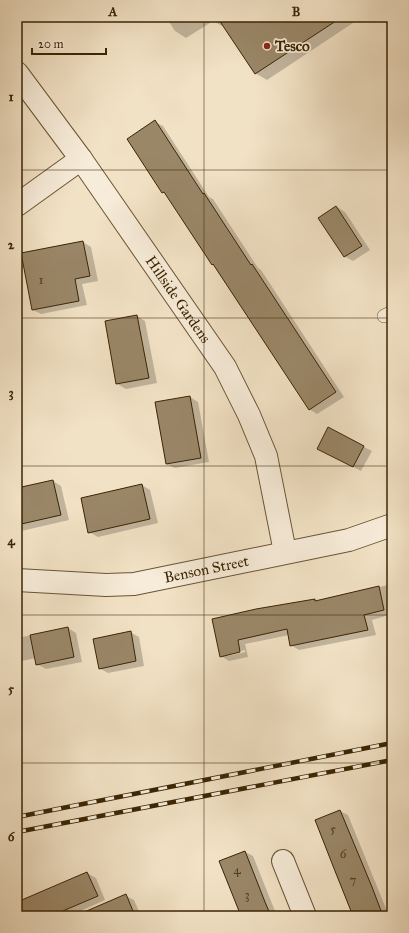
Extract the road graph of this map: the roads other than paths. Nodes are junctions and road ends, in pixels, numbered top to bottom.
1 (17, 72) edge
2 (81, 159) junction
3 (17, 205) edge
4 (392, 525) edge
5 (285, 552) junction
6 (17, 580) edge
7 (284, 861) dead end
8 (305, 916) edge

1 - 2 street, Hillside Gardens
2 - 3 street
2 - 5 street, Hillside Gardens
4 - 5 street, Benson Street
5 - 6 street, Benson Street
7 - 8 street

